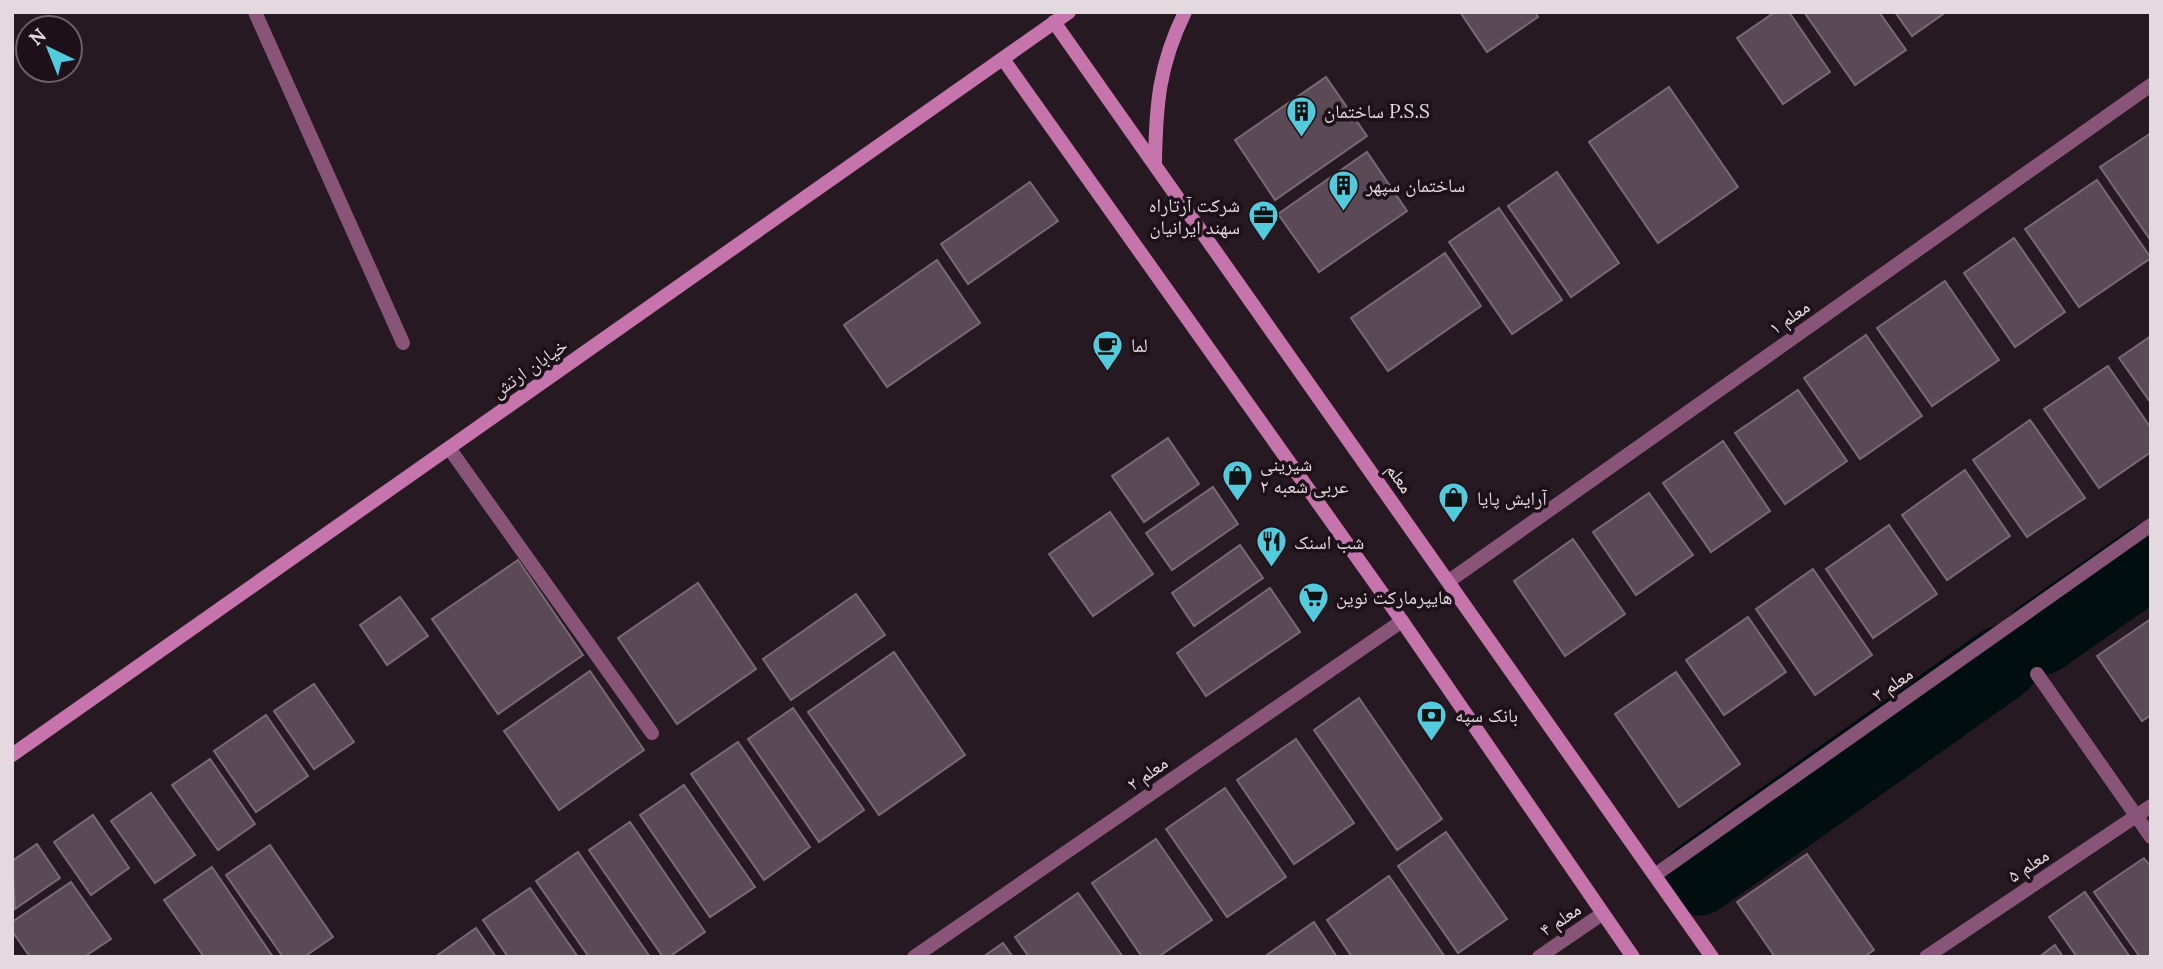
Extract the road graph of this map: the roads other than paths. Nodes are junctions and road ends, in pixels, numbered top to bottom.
1 (255, 12) edge
2 (1069, 12) edge
3 (1185, 12) edge
4 (1054, 22) junction
5 (1003, 59) junction
6 (2151, 85) edge
7 (1155, 162) junction
8 (403, 343) dead end
9 (449, 448) junction
10 (2151, 525) edge
11 (1449, 581) junction
12 (1402, 621) junction
13 (2036, 674) dead end
14 (652, 733) dead end
15 (12, 755) edge
16 (2151, 806) edge
17 (2136, 816) junction
18 (2151, 838) edge
19 (1655, 875) junction
20 (1602, 914) junction
21 (914, 957) edge
22 (1539, 957) edge
23 (1633, 957) edge
24 (1712, 957) edge
25 (1926, 957) edge

1 - 8 street
2 - 4 main road, خیابان ارتش
3 - 7 main road
4 - 5 main road, خیابان ارتش
4 - 7 main road, معلم
5 - 9 main road, خیابان ارتش
5 - 12 main road
6 - 11 street, معلم ۱
7 - 11 main road, معلم
9 - 14 street
9 - 15 main road, خیابان ارتش
10 - 19 street, معلم ۳
11 - 19 main road, معلم
12 - 20 main road
12 - 21 street, معلم ۲
13 - 17 street
16 - 17 street, معلم ۵
17 - 18 street
17 - 25 street, معلم ۵
19 - 24 main road, معلم
20 - 22 street, معلم ۴
20 - 23 main road

